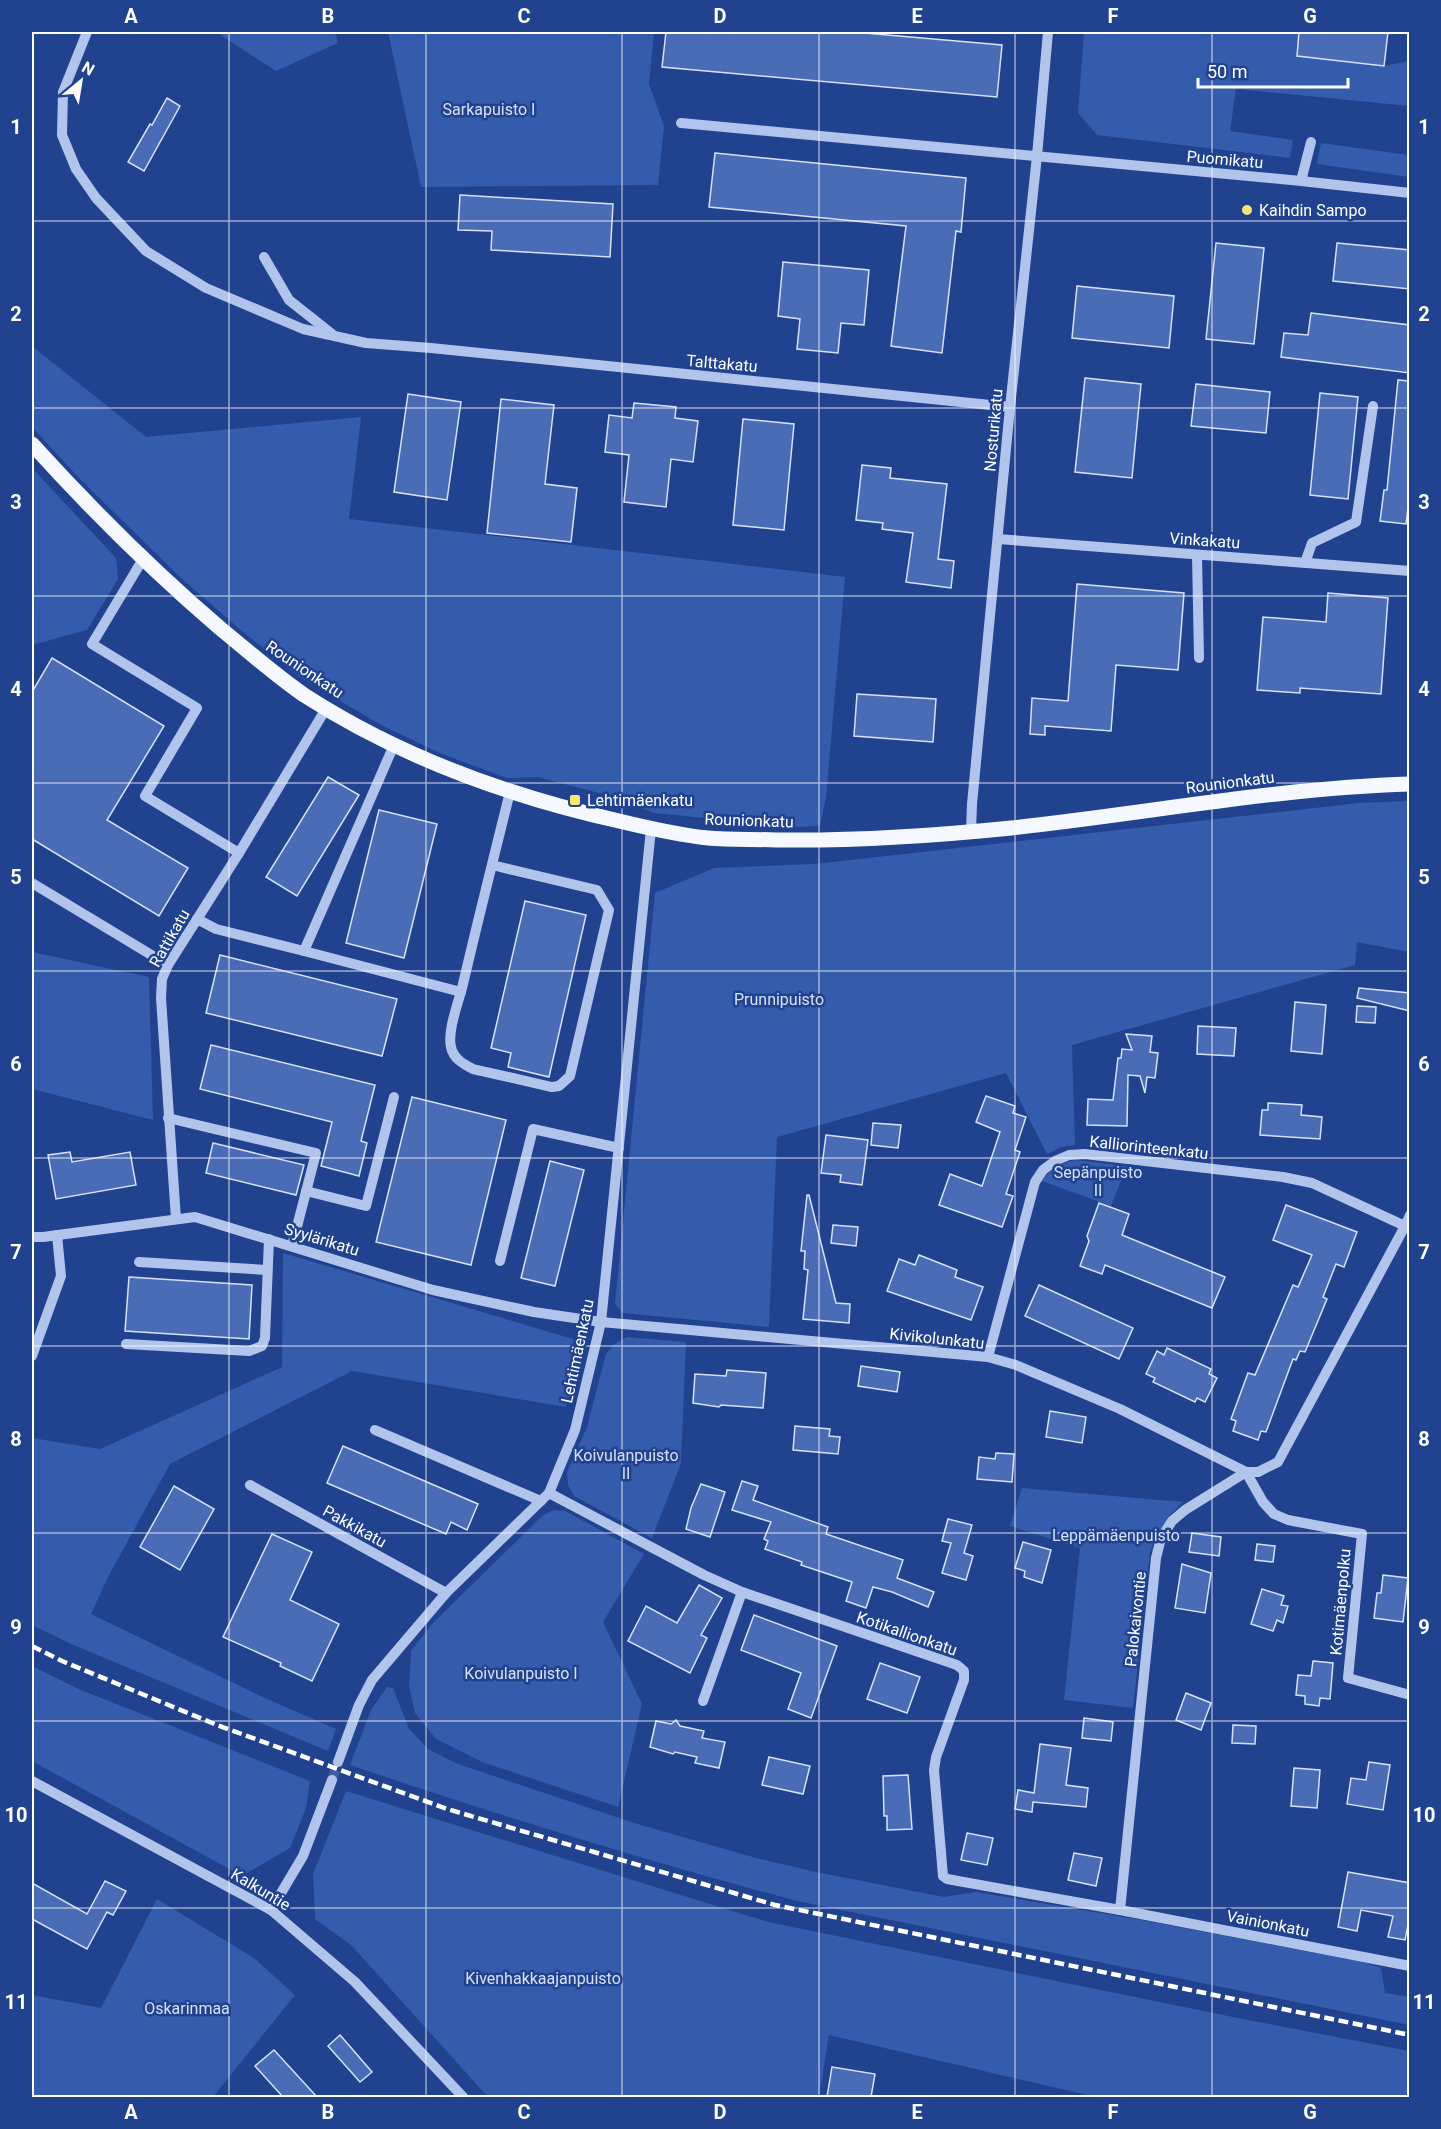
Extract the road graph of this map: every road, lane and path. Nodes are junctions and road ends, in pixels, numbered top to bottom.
1 (87, 32) edge
2 (1048, 32) edge
3 (681, 123) dead end
4 (1311, 142) dead end
5 (1037, 156) junction
6 (1301, 181) junction
7 (1410, 193) edge
8 (264, 257) dead end
9 (337, 338) junction
10 (1373, 406) dead end
11 (1010, 407) junction
12 (32, 444) edge
13 (998, 539) junction
14 (1197, 555) junction
15 (143, 559) junction
16 (1305, 563) junction
17 (1410, 571) edge
18 (1199, 658) dead end
19 (327, 707) junction
20 (394, 745) junction
21 (1410, 784) edge
22 (510, 792) junction
23 (651, 829) junction
24 (971, 831) junction
25 (239, 853) junction
26 (492, 865) junction
27 (32, 883) edge
28 (197, 919) junction
29 (304, 951) junction
30 (168, 965) junction
31 (461, 992) junction
32 (394, 1097) dead end
33 (168, 1119) junction
34 (619, 1148) junction
35 (306, 1191) junction
36 (1410, 1215) edge
37 (176, 1219) junction
38 (1405, 1226) junction
39 (57, 1235) junction
40 (32, 1237) edge
41 (269, 1239) junction
42 (292, 1246) junction
43 (500, 1261) dead end
44 (139, 1262) dead end
45 (267, 1270) junction
46 (601, 1322) junction
47 (126, 1344) dead end
48 (32, 1356) edge
49 (988, 1357) junction
50 (375, 1430) dead end
51 (1246, 1472) junction
52 (250, 1485) dead end
53 (549, 1493) junction
54 (541, 1501) junction
55 (742, 1592) junction
56 (446, 1593) junction
57 (1410, 1695) edge
58 (703, 1701) dead end
59 (338, 1762) tunnel mouth
60 (32, 1780) edge
61 (332, 1780) tunnel mouth
62 (271, 1910) junction
63 (1120, 1910) junction
64 (1410, 1966) edge
65 (464, 2097) edge

1 - 9 street, Talttakatu
2 - 5 street, Nosturikatu
3 - 5 street, Puomikatu
4 - 6 street
5 - 6 street, Puomikatu
5 - 11 street, Nosturikatu
6 - 7 street, Puomikatu
8 - 9 street
9 - 11 street, Talttakatu
10 - 16 street
11 - 13 street, Nosturikatu
12 - 15 main road, Rounionkatu
13 - 14 street, Vinkakatu
13 - 24 street, Nosturikatu
14 - 16 street, Vinkakatu
14 - 18 street
15 - 19 main road, Rounionkatu
15 - 25 street
16 - 17 street, Vinkakatu
19 - 20 main road, Rounionkatu
19 - 25 street, Rattikatu
20 - 22 main road, Rounionkatu
20 - 29 street
21 - 24 main road, Rounionkatu
22 - 23 main road, Rounionkatu
22 - 26 street
23 - 24 main road, Rounionkatu
23 - 34 street, Lehtimäenkatu
25 - 28 street, Rattikatu
26 - 31 street
26 - 31 street
27 - 30 street
28 - 29 street
28 - 30 street, Rattikatu
29 - 31 street
30 - 33 street, Rattikatu
32 - 35 street
33 - 35 street
33 - 37 street, Rattikatu
34 - 43 street
34 - 46 street, Lehtimäenkatu
35 - 42 street
36 - 38 street, Palokaivontie
37 - 39 street, Syylärikatu
37 - 41 street, Syylärikatu
38 - 49 street, Kalliorinteenkatu
38 - 51 street, Palokaivontie
39 - 40 street, Syylärikatu
39 - 48 street
41 - 42 street, Syylärikatu
41 - 45 street
42 - 46 street, Syylärikatu
44 - 45 street
45 - 47 street
46 - 49 street, Kivikolunkatu
46 - 53 street, Lehtimäenkatu
49 - 51 street, Kivikolunkatu
50 - 54 street
51 - 57 street, Kotimäenpolku
51 - 63 street, Palokaivontie
52 - 56 street, Pakkikatu
53 - 54 street, Lehtimäenkatu
53 - 55 street, Kotikallionkatu
54 - 56 street, Lehtimäenkatu
55 - 58 street
55 - 63 street, Kotikallionkatu
56 - 59 street, Lehtimäenkatu
60 - 62 street, Kalkuntie
61 - 62 street
62 - 65 street, Kalkuntie
63 - 64 street, Vainionkatu

